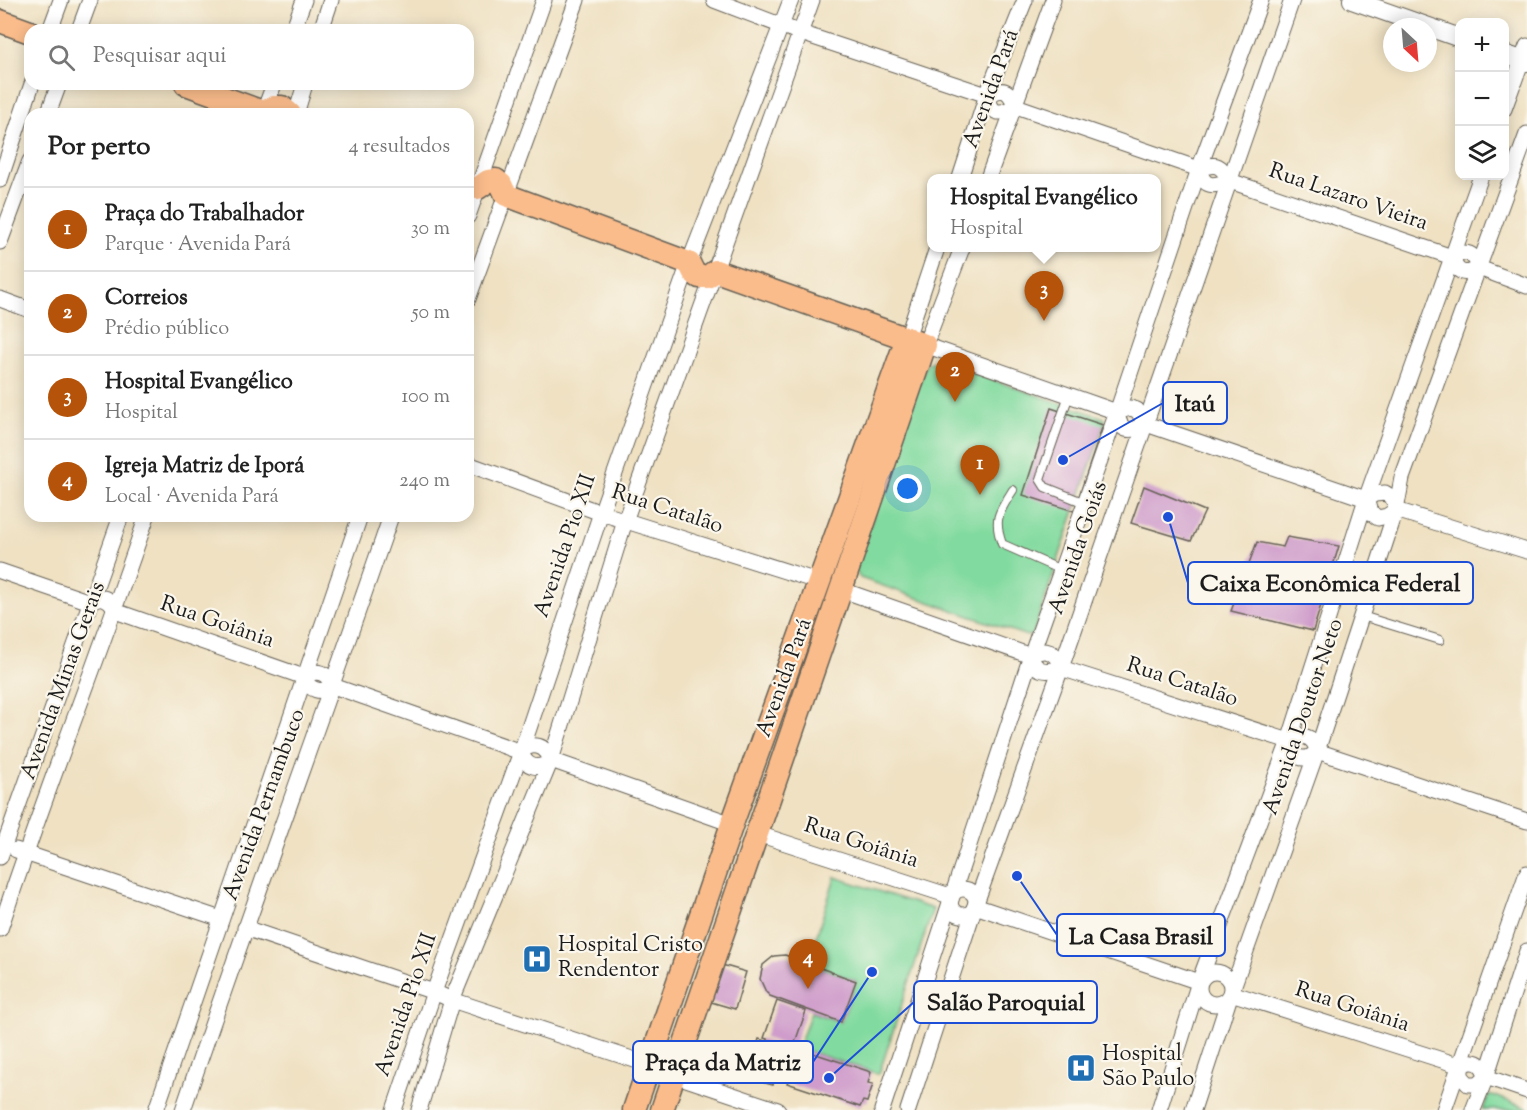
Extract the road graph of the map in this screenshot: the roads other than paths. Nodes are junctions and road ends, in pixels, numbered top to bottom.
1 (61, 0) edge
2 (90, 0) edge
3 (304, 0) edge
4 (331, 0) edge
5 (544, 0) edge
6 (577, 0) edge
7 (714, 0) edge
8 (791, 0) edge
9 (812, 0) edge
10 (1025, 0) edge
11 (1053, 0) edge
12 (1262, 0) edge
13 (1292, 0) edge
14 (1352, 0) edge
15 (0, 21) edge
16 (52, 24) edge
17 (81, 24) edge
18 (295, 24) edge
19 (323, 24) edge
20 (782, 26) junction
21 (24, 30) edge
22 (801, 33) junction
23 (1455, 36) edge
24 (1509, 54) edge
25 (1525, 56) edge
26 (30, 90) edge
27 (57, 90) edge
28 (202, 90) edge
29 (272, 90) edge
30 (303, 90) edge
31 (987, 95) junction
32 (1509, 96) edge
33 (1016, 106) junction
34 (24, 108) edge
35 (24, 108) edge
36 (50, 108) edge
37 (250, 108) edge
38 (265, 108) edge
39 (298, 108) edge
40 (1527, 134) edge
41 (1199, 169) junction
42 (961, 174) edge
43 (990, 174) edge
44 (24, 177) edge
45 (0, 180) edge
46 (1480, 180) edge
47 (1230, 181) junction
48 (474, 183) edge
49 (474, 186) edge
50 (506, 195) junction
51 (0, 242) edge
52 (936, 252) edge
53 (960, 252) edge
54 (1452, 257) junction
55 (689, 263) junction
56 (1479, 268) junction
57 (716, 271) junction
58 (474, 283) edge
59 (1527, 285) edge
60 (0, 299) edge
61 (24, 308) edge
62 (916, 341) junction
63 (1069, 395) junction
64 (1117, 412) junction
65 (1146, 424) junction
66 (474, 466) edge
67 (1013, 490) dead end
68 (1366, 499) junction
69 (1085, 503) junction
70 (1396, 510) junction
71 (601, 513) junction
72 (625, 521) junction
73 (119, 522) edge
74 (145, 522) edge
75 (358, 522) edge
76 (389, 522) edge
77 (1527, 551) edge
78 (1061, 570) junction
79 (0, 571) edge
80 (820, 582) junction
81 (842, 590) junction
82 (90, 602) junction
83 (115, 611) junction
84 (1362, 616) junction
85 (1440, 640) dead end
86 (1031, 656) junction
87 (1061, 668) junction
88 (304, 677) junction
89 (333, 686) junction
90 (1289, 741) junction
91 (1317, 751) junction
92 (521, 752) junction
93 (551, 760) junction
94 (1527, 821) edge
95 (732, 824) junction
96 (758, 834) junction
97 (1, 849) edge
98 (25, 854) junction
99 (1527, 873) edge
100 (950, 896) junction
101 (975, 906) junction
102 (220, 919) junction
103 (0, 928) edge
104 (245, 928) junction
105 (1527, 951) edge
106 (1199, 982) junction
107 (434, 992) junction
108 (1230, 993) junction
109 (452, 1000) junction
110 (650, 1065) junction
111 (1461, 1066) junction
112 (674, 1075) junction
113 (1486, 1077) junction
114 (1527, 1091) edge
115 (156, 1110) edge
116 (183, 1110) edge
117 (394, 1110) edge
118 (419, 1110) edge
119 (634, 1110) edge
120 (662, 1110) edge
121 (778, 1110) edge
122 (882, 1110) edge
123 (908, 1110) edge
124 (1159, 1110) edge
125 (1193, 1110) edge
126 (1444, 1110) edge
127 (1473, 1110) edge

1 - 16 street
2 - 17 street
3 - 18 street
4 - 19 street
5 - 48 street
6 - 50 street
7 - 20 street, Rua Lazaro Vieira
8 - 20 street, Avenida Pio XII
9 - 22 street, Avenida Pio XII
10 - 31 street, Avenida Pará
11 - 33 street, Avenida Pará
12 - 41 street
13 - 47 street, Avenida Goiás
14 - 23 street
15 - 21 main road
20 - 22 street, Rua Lazaro Vieira
20 - 55 street, Avenida Pio XII
22 - 31 street, Rua Lazaro Vieira
22 - 57 street, Avenida Pio XII
24 - 25 street
25 - 32 street
26 - 34 street
27 - 36 street
28 - 37 main road
29 - 38 street
30 - 39 street
31 - 33 street, Rua Lazaro Vieira
31 - 42 street, Avenida Pará
33 - 41 street, Rua Lazaro Vieira
33 - 43 street, Avenida Pará
35 - 45 street
40 - 56 street, Avenida Doutor Neto
41 - 47 street, Rua Lazaro Vieira
41 - 64 street
44 - 51 street
46 - 54 street, Avenida Doutor Neto
47 - 54 street, Rua Lazaro Vieira
47 - 65 street, Avenida Goiás
49 - 50 main road
50 - 55 main road
50 - 58 street
52 - 62 street, Avenida Pará
53 - 62 street, Avenida Pará
54 - 56 street, Rua Lazaro Vieira
54 - 68 street, Avenida Doutor Neto
55 - 57 main road
55 - 71 street, Avenida Pio XII
56 - 59 street, Rua Lazaro Vieira
56 - 70 street, Avenida Doutor Neto
57 - 62 main road
57 - 72 street, Avenida Pio XII
60 - 61 street
62 - 63 street
62 - 80 main road, Avenida Pará
62 - 81 main road, Avenida Pará
63 - 64 street
63 - 69 lane
64 - 65 street
64 - 69 street
65 - 68 street
65 - 87 street, Avenida Goiás
66 - 71 street, Rua Catalão
67 - 78 lane
68 - 70 street
68 - 90 street, Avenida Doutor Neto
69 - 78 street
70 - 77 street
70 - 84 street, Avenida Doutor Neto
71 - 72 street, Rua Catalão
71 - 92 street, Avenida Pio XII
72 - 80 street, Rua Catalão
72 - 93 street, Avenida Pio XII
73 - 82 street, Avenida Minas Gerais
74 - 83 street, Avenida Minas Gerais
75 - 88 street, Avenida Pernambuco
76 - 89 street, Avenida Pernambuco
78 - 86 street
79 - 82 street, Rua Goiânia
80 - 81 street, Rua Catalão
80 - 95 main road, Avenida Pará
81 - 86 street, Rua Catalão
81 - 96 main road, Avenida Pará
82 - 83 street, Rua Goiânia
82 - 97 street, Avenida Minas Gerais
83 - 88 street, Rua Goiânia
83 - 98 street, Avenida Minas Gerais
84 - 85 lane
84 - 91 street, Avenida Doutor Neto
86 - 87 street, Rua Catalão
86 - 100 street
87 - 90 street, Rua Catalão
87 - 101 street, Avenida Goiás
88 - 89 street, Rua Goiânia
88 - 102 street, Avenida Pernambuco
89 - 92 street, Rua Goiânia
89 - 104 street, Avenida Pernambuco
90 - 91 street, Rua Catalão
90 - 106 street, Avenida Doutor Neto
91 - 94 street, Rua Catalão
91 - 108 street, Avenida Doutor Neto
92 - 93 street, Rua Goiânia
92 - 107 street, Avenida Pio XII
93 - 95 street, Rua Goiânia
93 - 109 street, Avenida Pio XII
95 - 96 street, Rua Goiânia
95 - 110 main road, Avenida Pará
96 - 100 street, Rua Goiânia
96 - 112 main road, Avenida Pará
97 - 98 street
98 - 102 street
98 - 103 street, Avenida Minas Gerais
99 - 111 street
100 - 101 street, Rua Goiânia
100 - 122 street
101 - 106 street, Rua Goiânia
101 - 123 street, Avenida Goiás
102 - 104 street
102 - 115 street, Avenida Pernambuco
104 - 107 street
104 - 116 street, Avenida Pernambuco
105 - 113 street
106 - 108 street
106 - 124 street, Avenida Doutor Neto
107 - 109 street
107 - 117 street, Avenida Pio XII
108 - 111 street, Rua Goiânia
108 - 125 street, Avenida Doutor Neto
109 - 110 street
109 - 118 street, Avenida Pio XII
110 - 112 street
110 - 119 main road, Avenida Pará
111 - 113 street, Rua Goiânia
111 - 126 street
112 - 120 main road, Avenida Pará
112 - 121 street
113 - 114 street, Rua Goiânia
113 - 127 street

